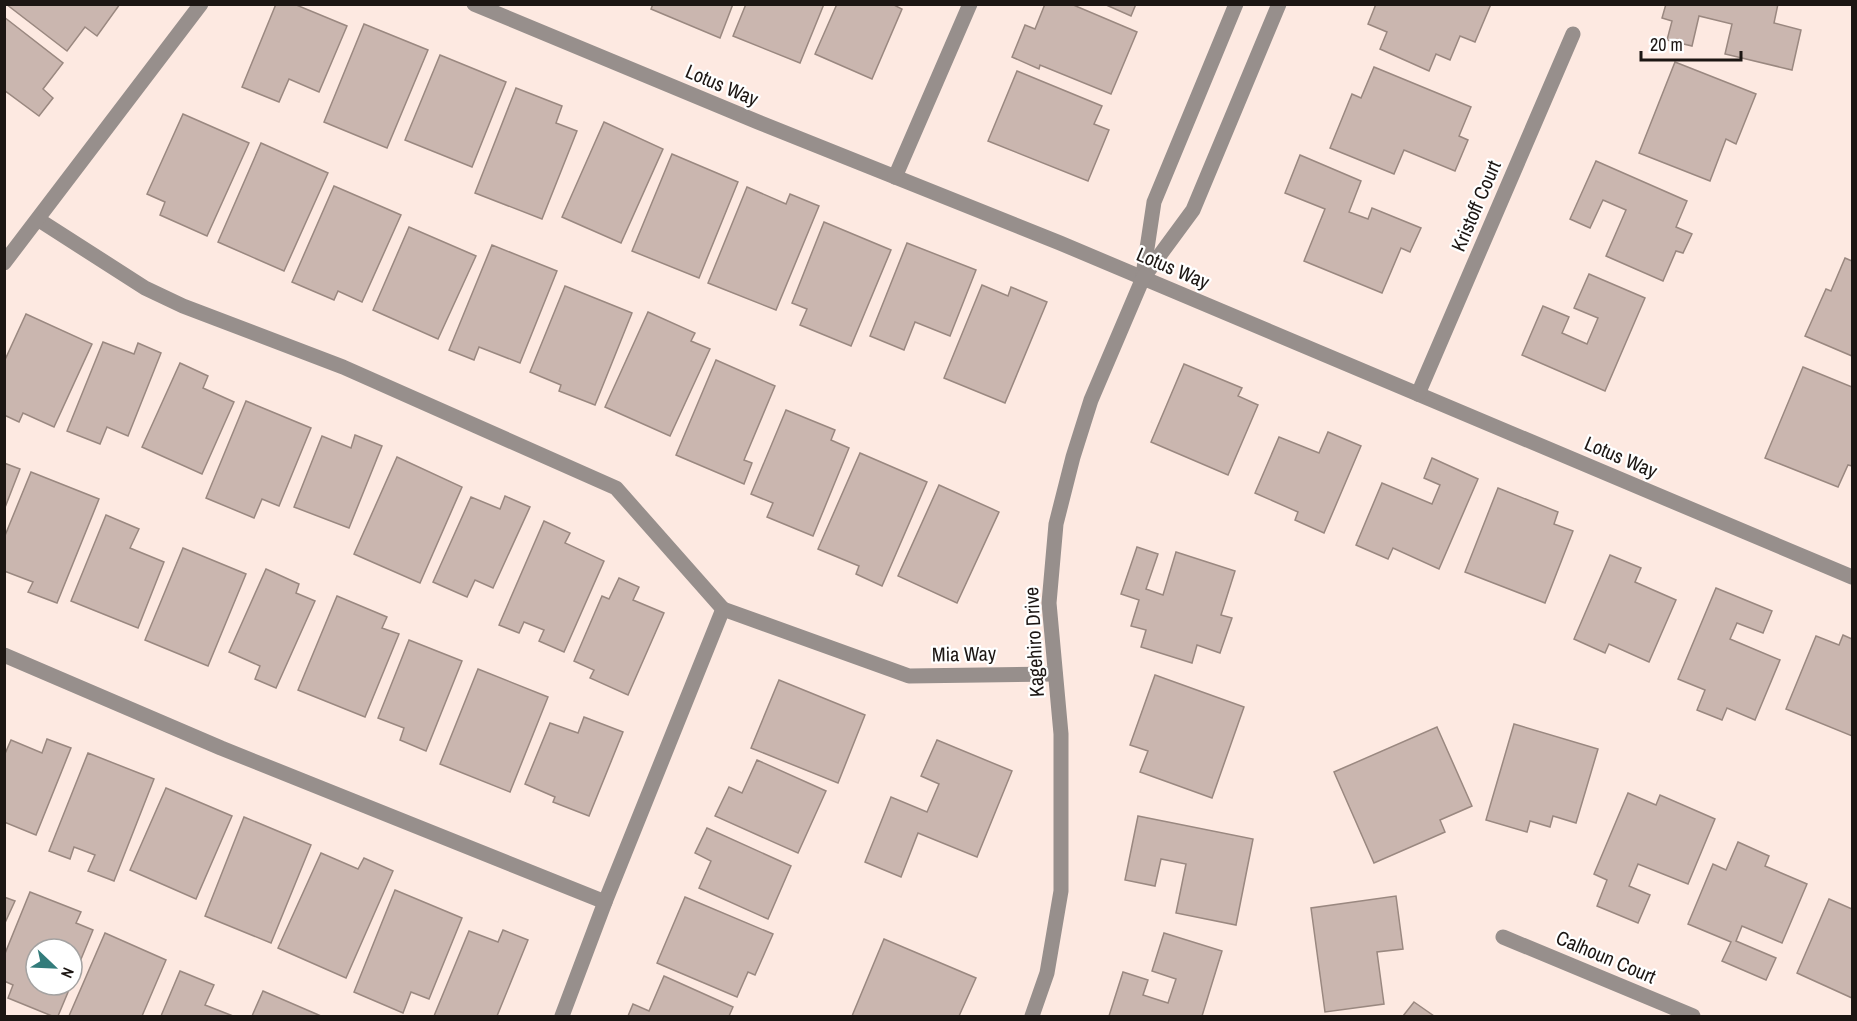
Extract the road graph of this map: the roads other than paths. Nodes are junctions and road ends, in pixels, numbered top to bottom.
1 (201, 4) edge
2 (474, 4) edge
3 (970, 4) edge
4 (1236, 4) edge
5 (1279, 4) edge
6 (1573, 34) dead end
7 (895, 177) junction
8 (39, 220) junction
9 (4, 263) edge
10 (1143, 278) junction
11 (1418, 394) junction
12 (1852, 578) edge
13 (723, 609) junction
14 (4, 655) edge
15 (1055, 674) junction
16 (605, 902) junction
17 (1503, 937) dead end
18 (562, 1017) edge
19 (1032, 1017) edge
20 (1693, 1017) edge

1 - 8 street
2 - 7 street, Lotus Way
3 - 7 street
4 - 10 street
5 - 10 street
6 - 11 street, Kristoff Court
7 - 10 street, Lotus Way
8 - 9 street
8 - 13 street
10 - 11 street, Lotus Way
10 - 15 street, Kagehiro Drive
11 - 12 street, Lotus Way
13 - 15 street, Mia Way
13 - 16 street
14 - 16 street
15 - 19 street, Kagehiro Drive
16 - 18 street
17 - 20 street, Calhoun Court

